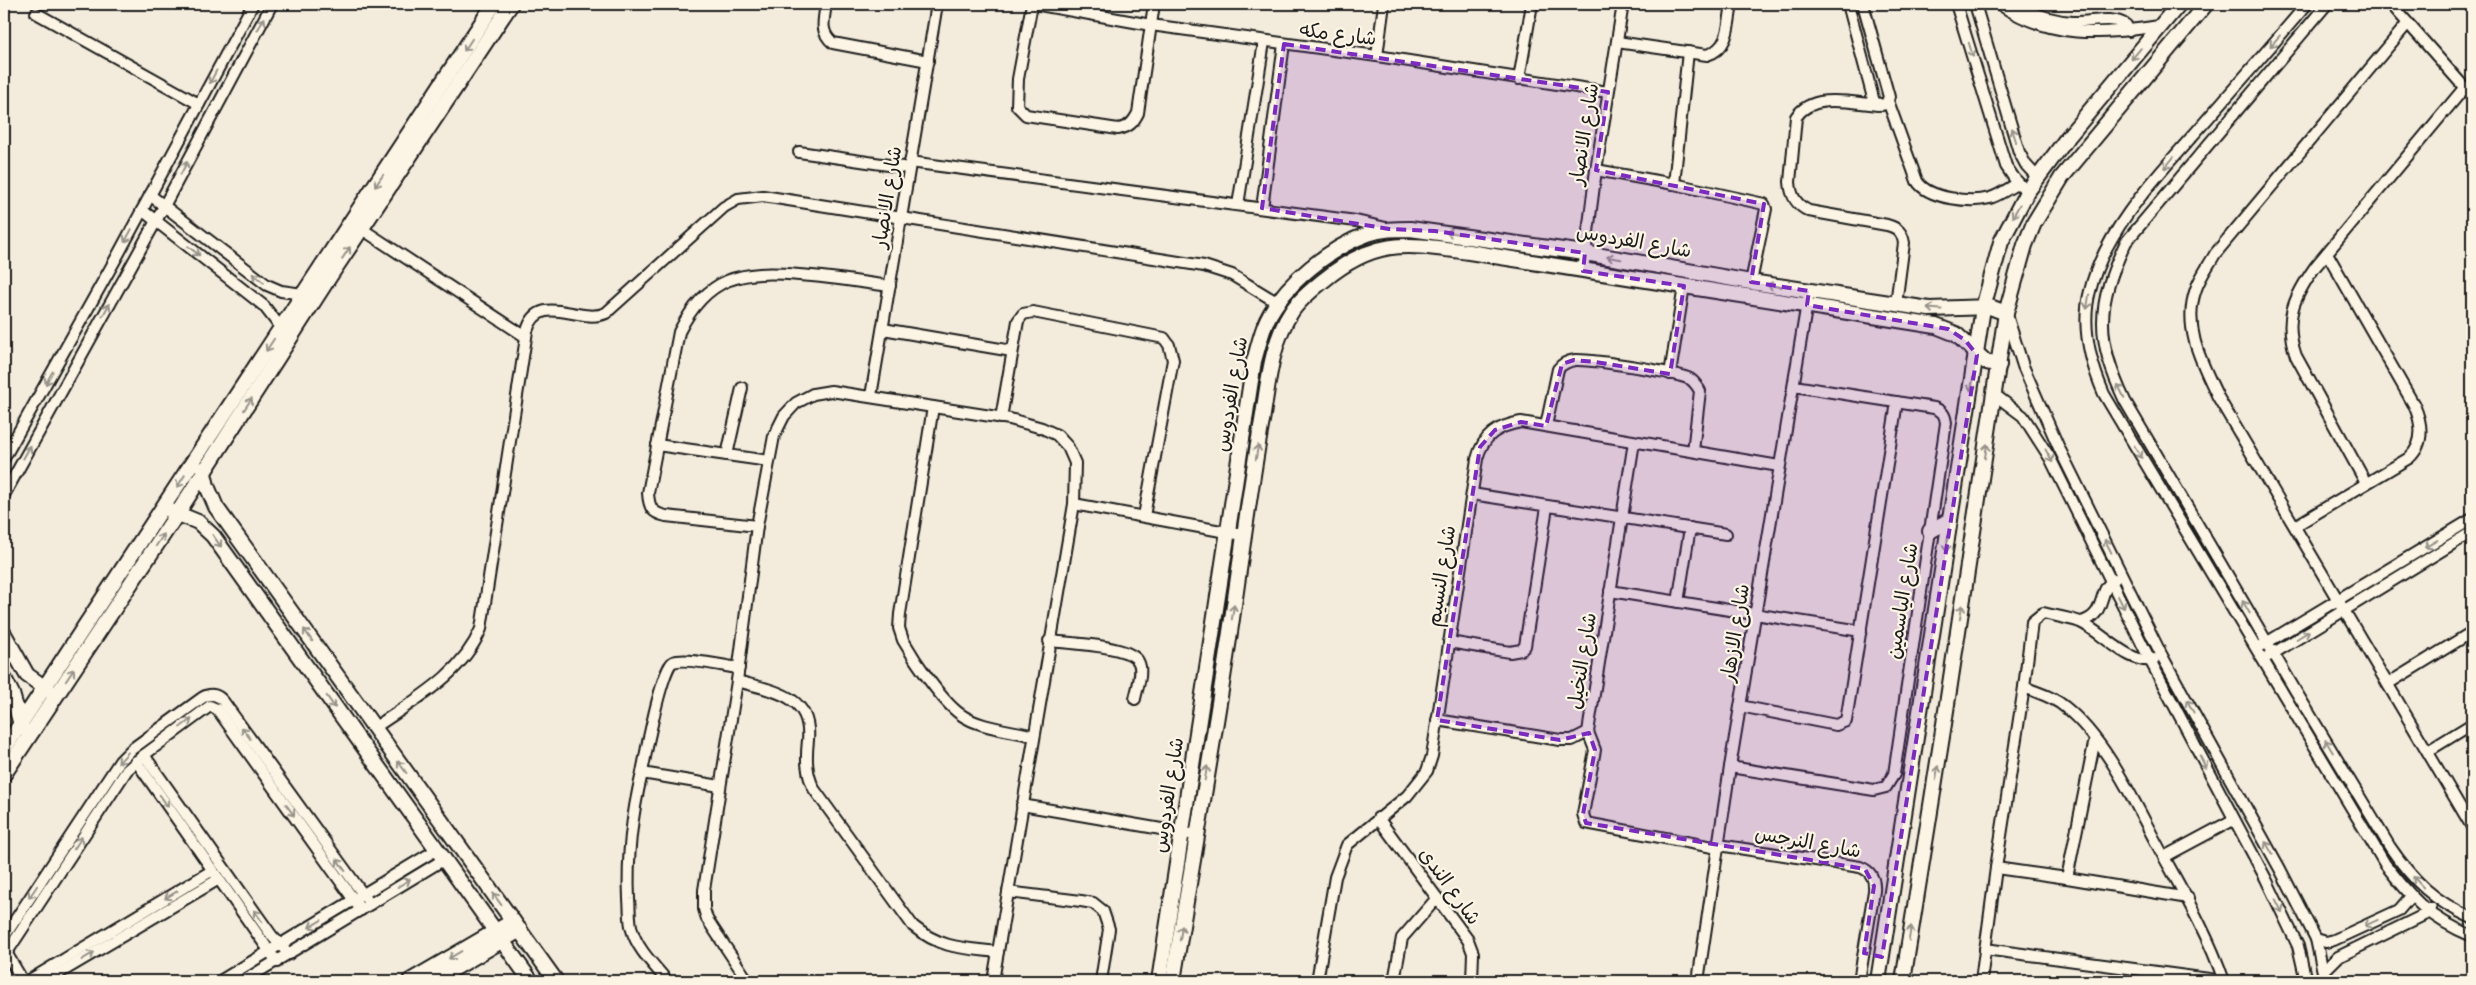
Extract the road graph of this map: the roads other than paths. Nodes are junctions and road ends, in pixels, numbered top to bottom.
1 (253, 4) edge
2 (272, 4) edge
3 (494, 4) edge
4 (511, 4) edge
5 (826, 4) edge
6 (937, 4) edge
7 (1033, 4) edge
8 (1154, 4) edge
9 (1384, 4) edge
10 (1532, 4) edge
11 (1623, 4) edge
12 (1732, 4) edge
13 (1848, 4) edge
14 (1863, 4) edge
15 (1956, 4) edge
16 (1975, 4) edge
17 (1998, 4) edge
18 (2014, 4) edge
19 (2179, 4) edge
20 (2206, 4) edge
21 (2307, 4) edge
22 (2326, 4) edge
23 (2391, 4) edge
24 (36, 12) dead end
25 (2408, 23) junction
26 (1151, 25) junction
27 (2159, 26) junction
28 (2129, 31) junction
29 (1264, 42) junction
30 (1617, 42) junction
31 (1284, 44) junction
32 (1688, 52) junction
33 (1378, 56) junction
34 (928, 61) junction
35 (1520, 80) junction
36 (2465, 88) junction
37 (1608, 92) junction
38 (2472, 96) edge
39 (1883, 103) junction
40 (199, 104) junction
41 (799, 152) dead end
42 (910, 165) junction
43 (1596, 170) junction
44 (2037, 177) junction
45 (1674, 184) junction
46 (2022, 187) junction
47 (150, 195) junction
48 (164, 205) junction
49 (1238, 205) junction
50 (1262, 208) junction
51 (142, 210) junction
52 (902, 218) junction
53 (156, 221) junction
54 (362, 229) junction
55 (1389, 229) junction
56 (1585, 253) junction
57 (2327, 253) junction
58 (1583, 271) junction
59 (325, 273) junction
60 (1751, 282) junction
61 (890, 286) junction
62 (1684, 286) junction
63 (1809, 291) junction
64 (303, 294) junction
65 (1278, 303) junction
66 (1896, 304) junction
67 (1807, 305) junction
68 (1983, 308) junction
69 (2006, 313) junction
70 (281, 328) junction
71 (883, 329) junction
72 (526, 337) junction
73 (1012, 351) junction
74 (1976, 355) junction
75 (1999, 365) junction
76 (1670, 374) junction
77 (1794, 386) junction
78 (742, 388) dead end
79 (1995, 395) junction
80 (871, 396) junction
81 (1898, 402) junction
82 (933, 407) junction
83 (1001, 418) junction
84 (1546, 426) junction
85 (1634, 442) junction
86 (657, 445) junction
87 (1693, 451) junction
88 (198, 455) junction
89 (727, 455) junction
90 (4, 458) edge
91 (769, 461) junction
92 (1779, 466) junction
93 (203, 474) junction
94 (2366, 483) junction
95 (1472, 494) junction
96 (4, 495) edge
97 (1074, 504) junction
98 (2186, 504) junction
99 (1547, 507) junction
100 (164, 508) junction
101 (2173, 511) junction
102 (178, 514) junction
103 (1144, 516) junction
104 (1621, 518) junction
105 (2472, 519) edge
106 (1950, 520) junction
107 (757, 526) junction
108 (2295, 526) junction
109 (1690, 528) junction
110 (1930, 531) junction
111 (2472, 532) edge
112 (1228, 533) junction
113 (1726, 534) dead end
114 (1243, 535) junction
115 (2122, 575) junction
116 (2110, 582) junction
117 (1610, 591) junction
118 (2338, 600) junction
119 (1678, 602) junction
120 (2344, 610) junction
121 (1755, 616) junction
122 (2081, 622) junction
123 (1861, 632) junction
124 (2472, 632) edge
125 (4, 634) edge
126 (1049, 641) junction
127 (1449, 642) junction
128 (2267, 643) junction
129 (2255, 650) junction
130 (2273, 654) junction
131 (2162, 656) junction
132 (2150, 660) junction
133 (2262, 661) junction
134 (739, 668) junction
135 (4, 678) edge
136 (737, 680) junction
137 (2389, 683) junction
138 (2024, 687) junction
139 (43, 688) junction
140 (56, 695) junction
141 (207, 695) junction
142 (1135, 699) dead end
143 (1740, 706) junction
144 (208, 707) junction
145 (1437, 720) junction
146 (20, 724) junction
147 (2472, 724) edge
148 (374, 728) junction
149 (1588, 732) junction
150 (31, 734) junction
151 (1034, 736) junction
152 (2095, 739) junction
153 (1897, 747) junction
154 (4, 749) edge
155 (1915, 749) junction
156 (2428, 751) junction
157 (140, 758) junction
158 (1730, 767) junction
159 (642, 773) junction
160 (4, 774) edge
161 (720, 786) junction
162 (2240, 798) junction
163 (1022, 805) junction
164 (2226, 806) junction
165 (2468, 814) edge
166 (1378, 818) junction
167 (2233, 820) junction
168 (2472, 827) edge
169 (1189, 834) junction
170 (1718, 846) junction
171 (440, 855) junction
172 (2164, 858) junction
173 (1996, 868) junction
174 (216, 874) junction
175 (2066, 878) junction
176 (1008, 892) junction
177 (2411, 896) junction
178 (359, 898) junction
179 (1437, 898) junction
180 (2188, 898) junction
181 (2436, 900) junction
182 (365, 907) junction
183 (2428, 912) junction
184 (2472, 918) edge
185 (516, 926) junction
186 (498, 936) junction
187 (2472, 936) edge
188 (4, 937) edge
189 (2316, 939) junction
190 (281, 945) junction
191 (1986, 948) junction
192 (270, 952) junction
193 (998, 952) junction
194 (5, 953) edge
195 (1864, 953) junction
196 (289, 954) junction
197 (1882, 957) junction
198 (277, 962) junction
199 (4, 973) edge
200 (2324, 977) edge
201 (9, 981) edge
202 (24, 981) edge
203 (28, 981) edge
204 (46, 981) edge
205 (220, 981) edge
206 (243, 981) edge
207 (410, 981) edge
208 (433, 981) edge
209 (531, 981) edge
210 (556, 981) edge
211 (667, 981) edge
212 (748, 981) edge
213 (993, 981) edge
214 (1101, 981) edge
215 (1159, 981) edge
216 (1173, 981) edge
217 (1317, 981) edge
218 (1394, 981) edge
219 (1472, 981) edge
220 (1698, 981) edge
221 (1859, 981) edge
222 (1878, 981) edge
223 (1903, 981) edge
224 (1981, 981) edge
225 (2224, 981) edge
226 (2306, 981) edge

1 -> 40 street
48 -> 2 street
3 -> 59 street
4 - 54 street
5 - 34 street
6 - 34 street, شارع الانصار
7 - 26 street, شارع مكه
7 - 26 street
8 - 26 street
9 - 33 street
10 - 35 street
11 - 30 street, شارع الانصار
12 - 32 street
13 - 39 street
14 - 39 street
15 -> 46 street
44 -> 16 street
17 - 28 street
18 - 28 street
19 - 27 street
20 - 69 street
21 -> 101 street
98 -> 22 street
23 - 25 street
24 - 40 street
25 - 36 street
25 - 108 street
26 - 29 street, شارع مكه
27 - 28 street
27 -> 44 street
29 - 31 street, شارع مكه
29 - 49 street
30 - 32 street
30 - 37 street, شارع الانصار
31 - 33 street, شارع مكه
31 - 50 street
32 - 45 street
33 - 35 street, شارع مكه
34 - 42 street, شارع الانصار
35 - 37 street, شارع مكه
36 - 38 street
36 - 57 street
37 - 43 street, شارع الانصار
39 - 46 street
39 - 66 street
40 - 47 street
41 - 42 street
42 - 49 street
42 - 52 street, شارع الانصار
43 - 45 street
43 - 56 street, شارع الانصار
44 - 46 street
45 - 60 street
46 -> 68 street
47 - 48 street
47 - 51 street
48 - 53 street
64 -> 48 street
49 - 50 street
50 - 55 street
51 - 53 street
51 -> 90 street
52 - 61 street, شارع الانصار
52 - 65 street
52 - 72 street
53 -> 70 street
96 -> 53 street
59 -> 54 street
54 - 72 street
56 -> 55 street, شارع الفردوس
55 - 65 street, شارع الفردوس
56 - 58 street, شارع الانصار
60 -> 56 street, شارع الفردوس
57 - 94 street
57 - 94 street
58 - 62 street, شارع الفردوس
114 -> 58 street, شارع الفردوس
59 - 64 street
93 -> 59 street
63 -> 60 street, شارع الفردوس
61 - 71 street, شارع الانصار
61 - 86 street
62 - 67 street, شارع الفردوس
62 - 76 street
63 - 66 street, شارع الفردوس
63 - 67 street, شارع الازهار
64 - 70 street
65 - 112 street, شارع الفردوس
68 -> 66 street, شارع الفردوس
67 - 74 street, شارع الفردوس
67 - 77 street, شارع الازهار
68 - 69 street, شارع الفردوس
68 - 74 street
69 - 75 street
115 -> 69 street
70 -> 88 street
71 - 73 street
71 - 80 street, شارع الانصار
72 - 148 street
73 - 83 street
73 - 103 street
74 - 75 street, شارع الفردوس
74 -> 106 street
75 - 79 street
76 - 84 street
76 - 87 street
77 - 81 street, شارع الياسمين
77 - 92 street, شارع الازهار
78 - 89 street
79 -> 116 street
223 -> 79 street
80 - 82 street
80 - 91 street
81 - 110 street, شارع الياسمين
81 - 123 street
82 - 83 street
82 - 151 street
83 - 97 street
84 - 85 street, شارع النسيم
84 - 95 street, شارع النسيم
85 - 87 street, شارع النسيم
85 - 104 street, شارع النخيل
86 - 89 street
86 - 107 street
87 - 92 street, شارع النسيم
88 - 93 street
88 -> 100 street
89 - 91 street
91 - 107 street
92 - 121 street, شارع الازهار
93 - 102 street
148 -> 93 street
94 - 108 street
95 - 99 street
95 - 127 street, شارع النسيم
97 - 103 street
97 - 126 street
98 - 101 street
128 -> 98 street
99 - 104 street
99 - 127 street
100 - 102 street
100 - 139 street
101 - 129 street
140 -> 102 street
102 -> 171 street
103 - 112 street
104 - 109 street
104 - 117 street, شارع النخيل
105 -> 118 street
106 - 110 street
106 -> 155 street
107 - 134 street
108 - 118 street
109 - 113 street
109 - 119 street
110 - 153 street, شارع الياسمين
111 - 120 street
112 - 114 street
112 - 169 street, شارع الفردوس
169 -> 114 street, شارع الفردوس
115 - 116 street
115 - 131 street
116 - 122 street
116 -> 132 street
117 - 119 street
117 - 149 street, شارع النخيل
118 - 120 street
118 - 128 street
119 - 121 street
130 -> 120 street
120 - 137 street
121 - 123 street
121 - 143 street, شارع الازهار
122 - 132 street
122 - 138 street
123 - 143 street
124 - 137 street
125 - 139 street
126 - 142 street
126 - 151 street
127 - 145 street, شارع النسيم
128 - 129 street
128 - 130 street
129 - 133 street
130 - 133 street
181 -> 130 street
131 - 132 street
162 -> 131 street
132 -> 164 street
133 - 177 street
134 - 136 street
134 - 159 street
135 - 146 street
136 - 161 street
136 - 193 street
137 - 156 street
138 - 152 street
138 - 173 street
139 - 140 street
139 - 146 street
140 - 150 street
141 - 144 street
178 -> 141 street
141 -> 188 street
143 - 158 street, شارع الازهار
157 -> 144 street
144 -> 178 street
145 - 149 street, شارع النخيل
145 - 166 street, شارع النسيم
146 - 150 street
146 - 154 street
147 - 156 street
185 -> 148 street
149 - 170 street
150 - 160 street
151 - 163 street
152 - 172 street
152 - 175 street
153 - 155 street
153 - 158 street, شارع الياسمين
155 - 197 street
156 - 165 street
157 -> 174 street
190 -> 157 street
194 -> 157 street
158 - 170 street, شارع الازهار
159 - 161 street
159 - 211 street
161 - 212 street
162 - 164 street
189 -> 162 street
163 - 169 street
163 - 176 street
164 - 167 street
165 - 168 street
166 - 179 street, شارع الندى
166 - 217 street, شارع النسيم
167 - 172 street
167 -> 226 street
169 - 215 street, شارع الفردوس
216 -> 169 street, شارع الفردوس
170 - 195 street, شارع النرجس
170 - 220 street, شارع الازهار
171 - 178 street
182 -> 171 street
171 - 186 street
172 - 180 street
173 - 175 street
173 - 191 street
174 - 192 street
174 -> 203 street
204 -> 174 street
175 - 180 street
176 - 193 street
176 - 214 street
177 - 183 street
177 -> 189 street
178 - 182 street
178 -> 190 street
179 - 218 street
179 - 219 street, شارع الندى
180 - 225 street
181 - 183 street
181 - 184 street
182 - 196 street
183 - 187 street
183 - 200 street
185 - 186 street
185 - 210 street
186 -> 207 street
186 - 208 street
186 - 209 street
189 - 200 street
190 - 192 street
190 - 196 street
191 - 224 street
191 - 225 street
192 - 198 street
192 - 205 street
193 - 213 street
194 - 202 street
195 - 197 street
195 - 221 street, شارع النرجس
196 - 198 street
197 - 222 street
198 - 206 street
199 - 201 street

